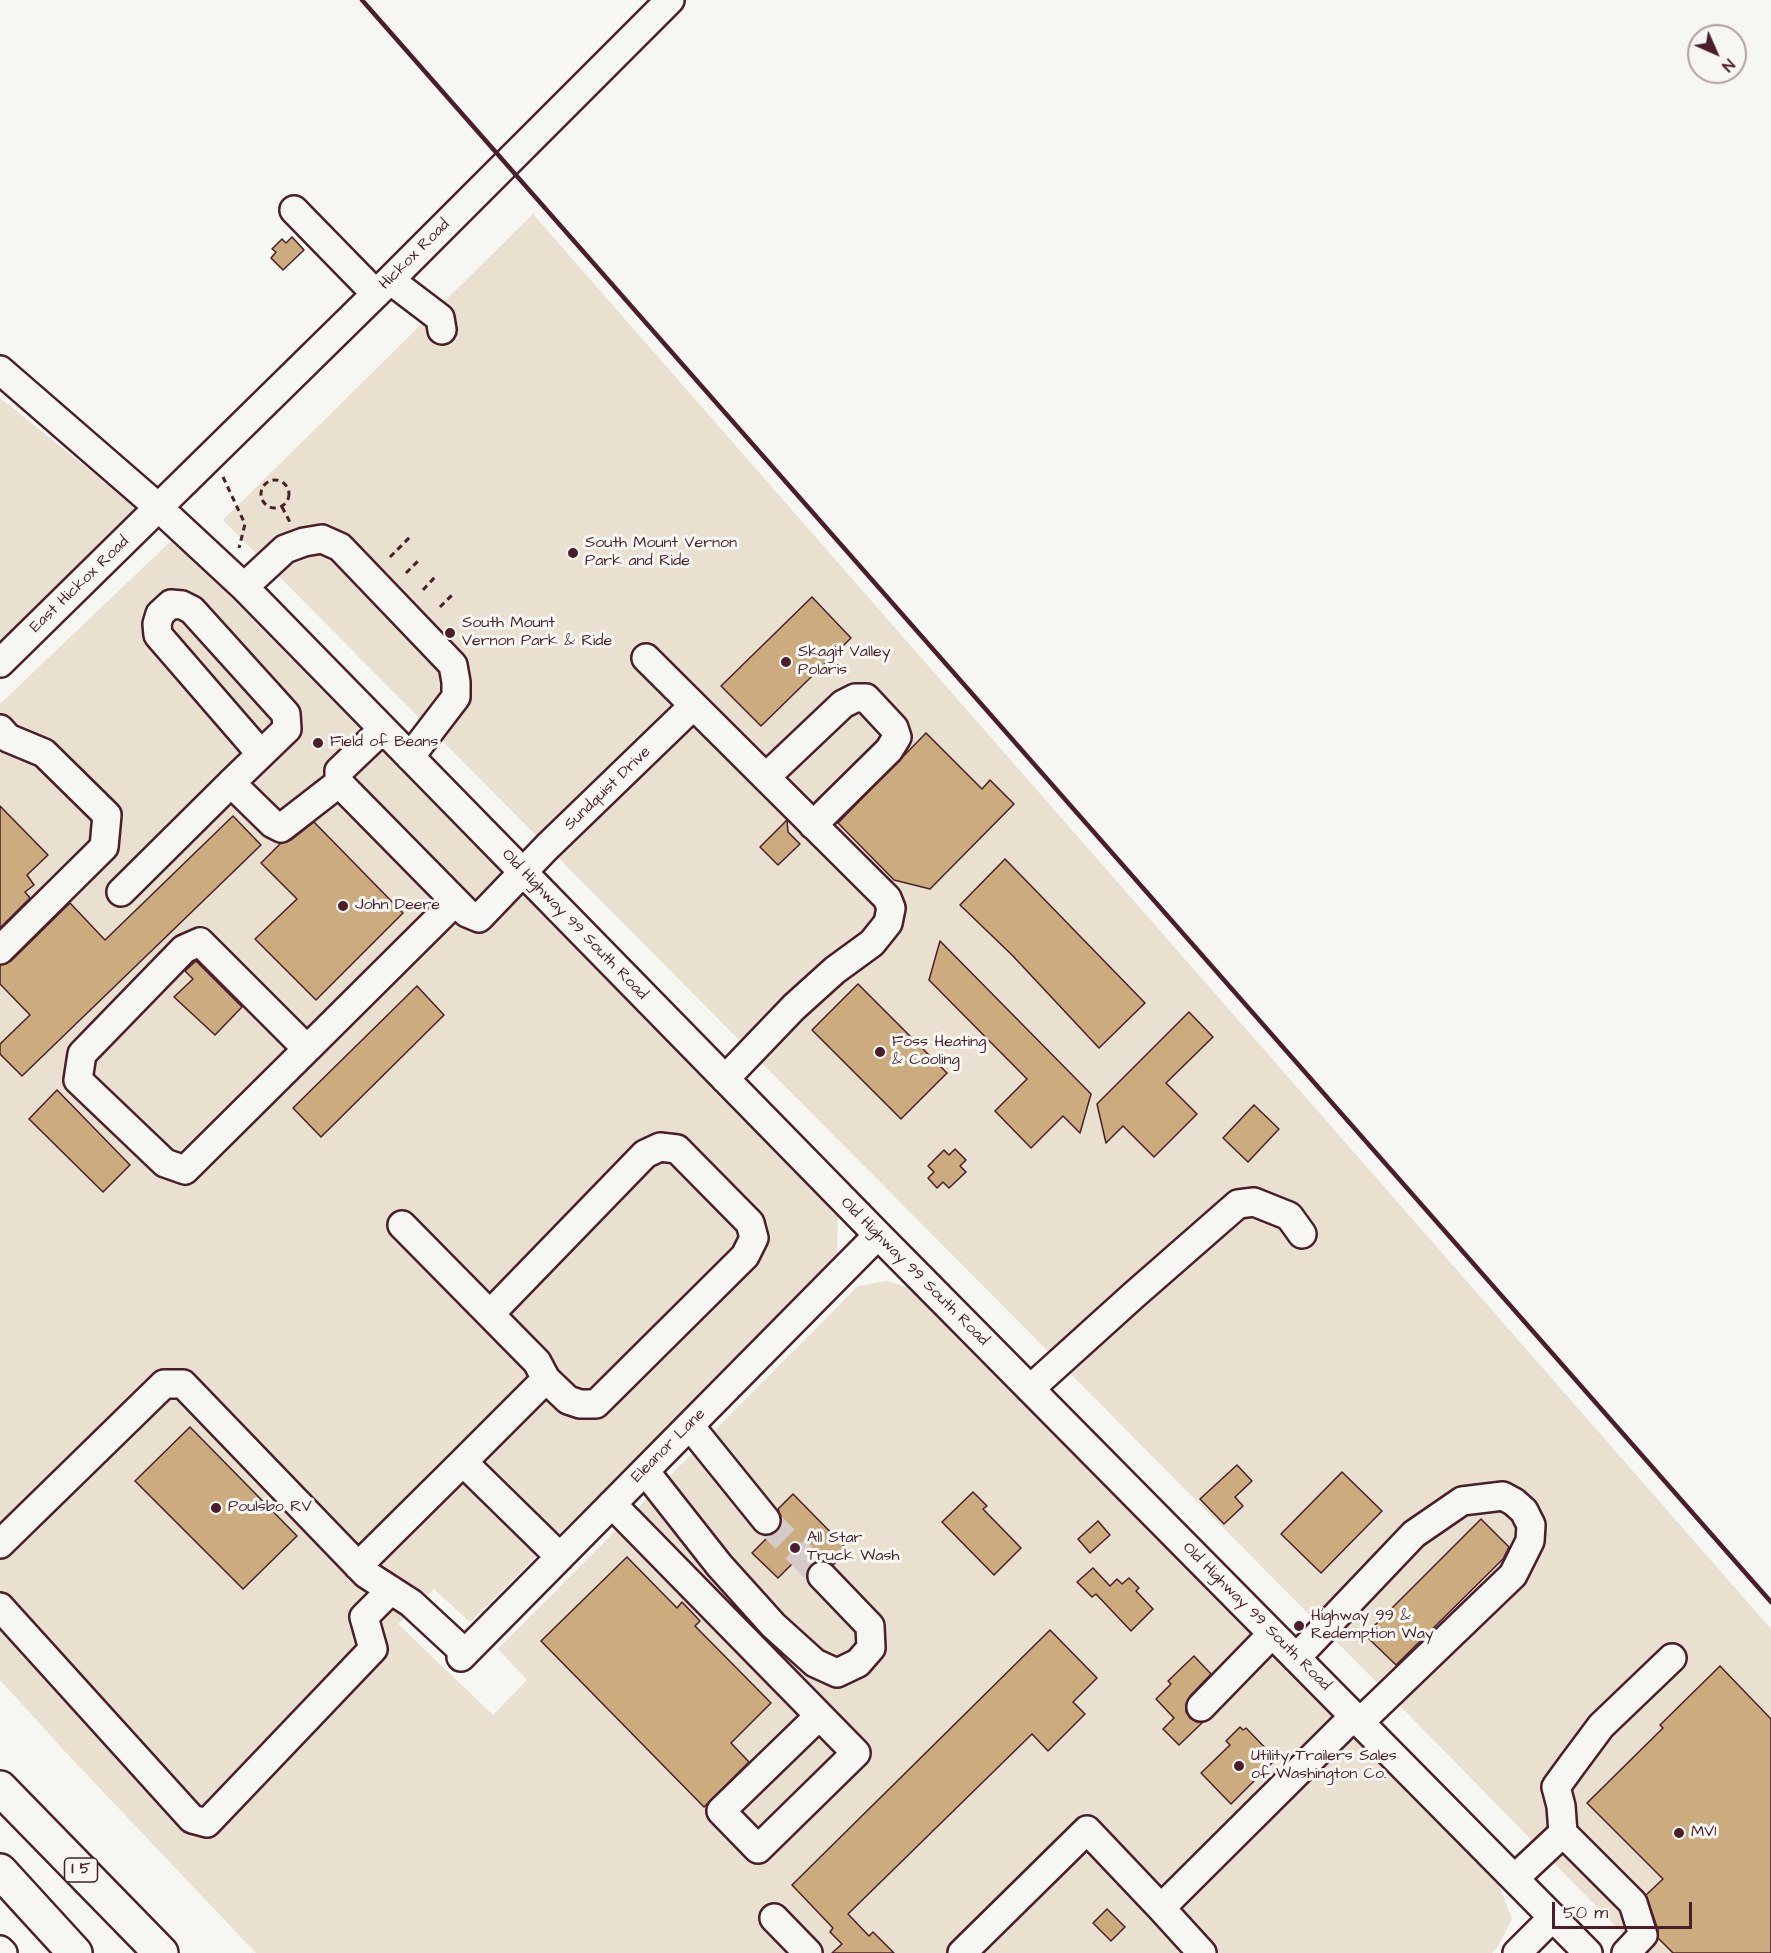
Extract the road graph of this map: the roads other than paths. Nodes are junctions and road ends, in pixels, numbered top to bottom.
1 (670, 0) edge
2 (294, 210) dead end
3 (383, 287) junction
4 (442, 330) dead end
5 (6, 373) edge
6 (159, 508) junction
7 (244, 587) junction
8 (646, 658) dead end
9 (0, 663) edge
10 (693, 706) junction
11 (383, 729) junction
12 (2, 737) edge
13 (261, 754) junction
14 (410, 757) junction
15 (766, 777) junction
16 (231, 783) junction
17 (339, 783) junction
18 (813, 825) junction
19 (522, 873) junction
20 (121, 892) dead end
21 (455, 902) junction
22 (0, 950) edge
23 (307, 1049) junction
24 (725, 1079) junction
25 (402, 1225) dead end
26 (1302, 1234) dead end
27 (878, 1235) junction
28 (490, 1314) junction
29 (546, 1379) junction
30 (1030, 1389) junction
31 (690, 1426) junction
32 (463, 1462) junction
33 (645, 1471) junction
34 (612, 1504) junction
35 (766, 1520) tunnel mouth
36 (0, 1544) edge
37 (560, 1557) junction
38 (358, 1566) junction
39 (822, 1576) tunnel mouth
40 (391, 1590) junction
41 (0, 1607) edge
42 (1272, 1634) junction
43 (1296, 1658) junction
44 (1672, 1658) dead end
45 (1201, 1707) dead end
46 (819, 1716) junction
47 (1357, 1719) junction
48 (0, 1788) edge
49 (1563, 1833) junction
50 (0, 1872) edge
51 (1515, 1878) junction
52 (1161, 1908) junction
53 (1553, 1917) junction
54 (774, 1918) dead end
55 (0, 1950) edge
56 (3, 1953) edge
57 (75, 1953) edge
58 (161, 1953) edge
59 (808, 1953) edge
60 (962, 1953) edge
61 (1202, 1953) edge
62 (1516, 1953) edge
63 (1588, 1953) edge
64 (1626, 1953) edge

1 - 3 street, Hickox Road
2 - 3 street
3 - 4 street
3 - 6 street, Hickox Road
5 - 6 street
6 - 7 street, Old Highway 99 South Road
6 - 9 street, East Hickox Road
7 - 11 street, Old Highway 99 South Road
7 - 14 street
8 - 10 street
10 - 15 street
10 - 19 street, Sundquist Drive
11 - 14 street, Old Highway 99 South Road
11 - 17 street
12 - 22 street
13 - 13 street
13 - 16 street
14 - 19 street, Old Highway 99 South Road
15 - 18 street
15 - 18 street
16 - 17 street
16 - 20 street
17 - 21 street
18 - 24 street
19 - 21 street, Sundquist Drive
19 - 24 street, Old Highway 99 South Road
21 - 23 street
23 - 23 street
24 - 27 street, Old Highway 99 South Road
25 - 28 street
26 - 30 street
27 - 30 street, Old Highway 99 South Road
27 - 31 street, Eleanor Lane
28 - 29 street
28 - 29 street
29 - 32 street
30 - 42 street, Old Highway 99 South Road
31 - 33 street, Eleanor Lane
31 - 35 street
32 - 37 street
32 - 38 street
33 - 34 street, Eleanor Lane
33 - 39 street
34 - 37 street, Eleanor Lane
34 - 46 street
36 - 38 street
37 - 40 street, Eleanor Lane
38 - 40 street
40 - 41 street
42 - 43 street, Old Highway 99 South Road
42 - 45 street
43 - 47 street, Old Highway 99 South Road
43 - 47 street
44 - 49 street
46 - 46 street
47 - 51 street, Old Highway 99 South Road
47 - 52 street
48 - 58 highway, I 5
49 - 51 street
49 - 64 street
50 - 57 highway
51 - 53 street, Old Highway 99 South Road
52 - 60 street
52 - 61 street
53 - 62 street
53 - 63 street, Old Highway 99 South Road
54 - 59 street
55 - 56 street

